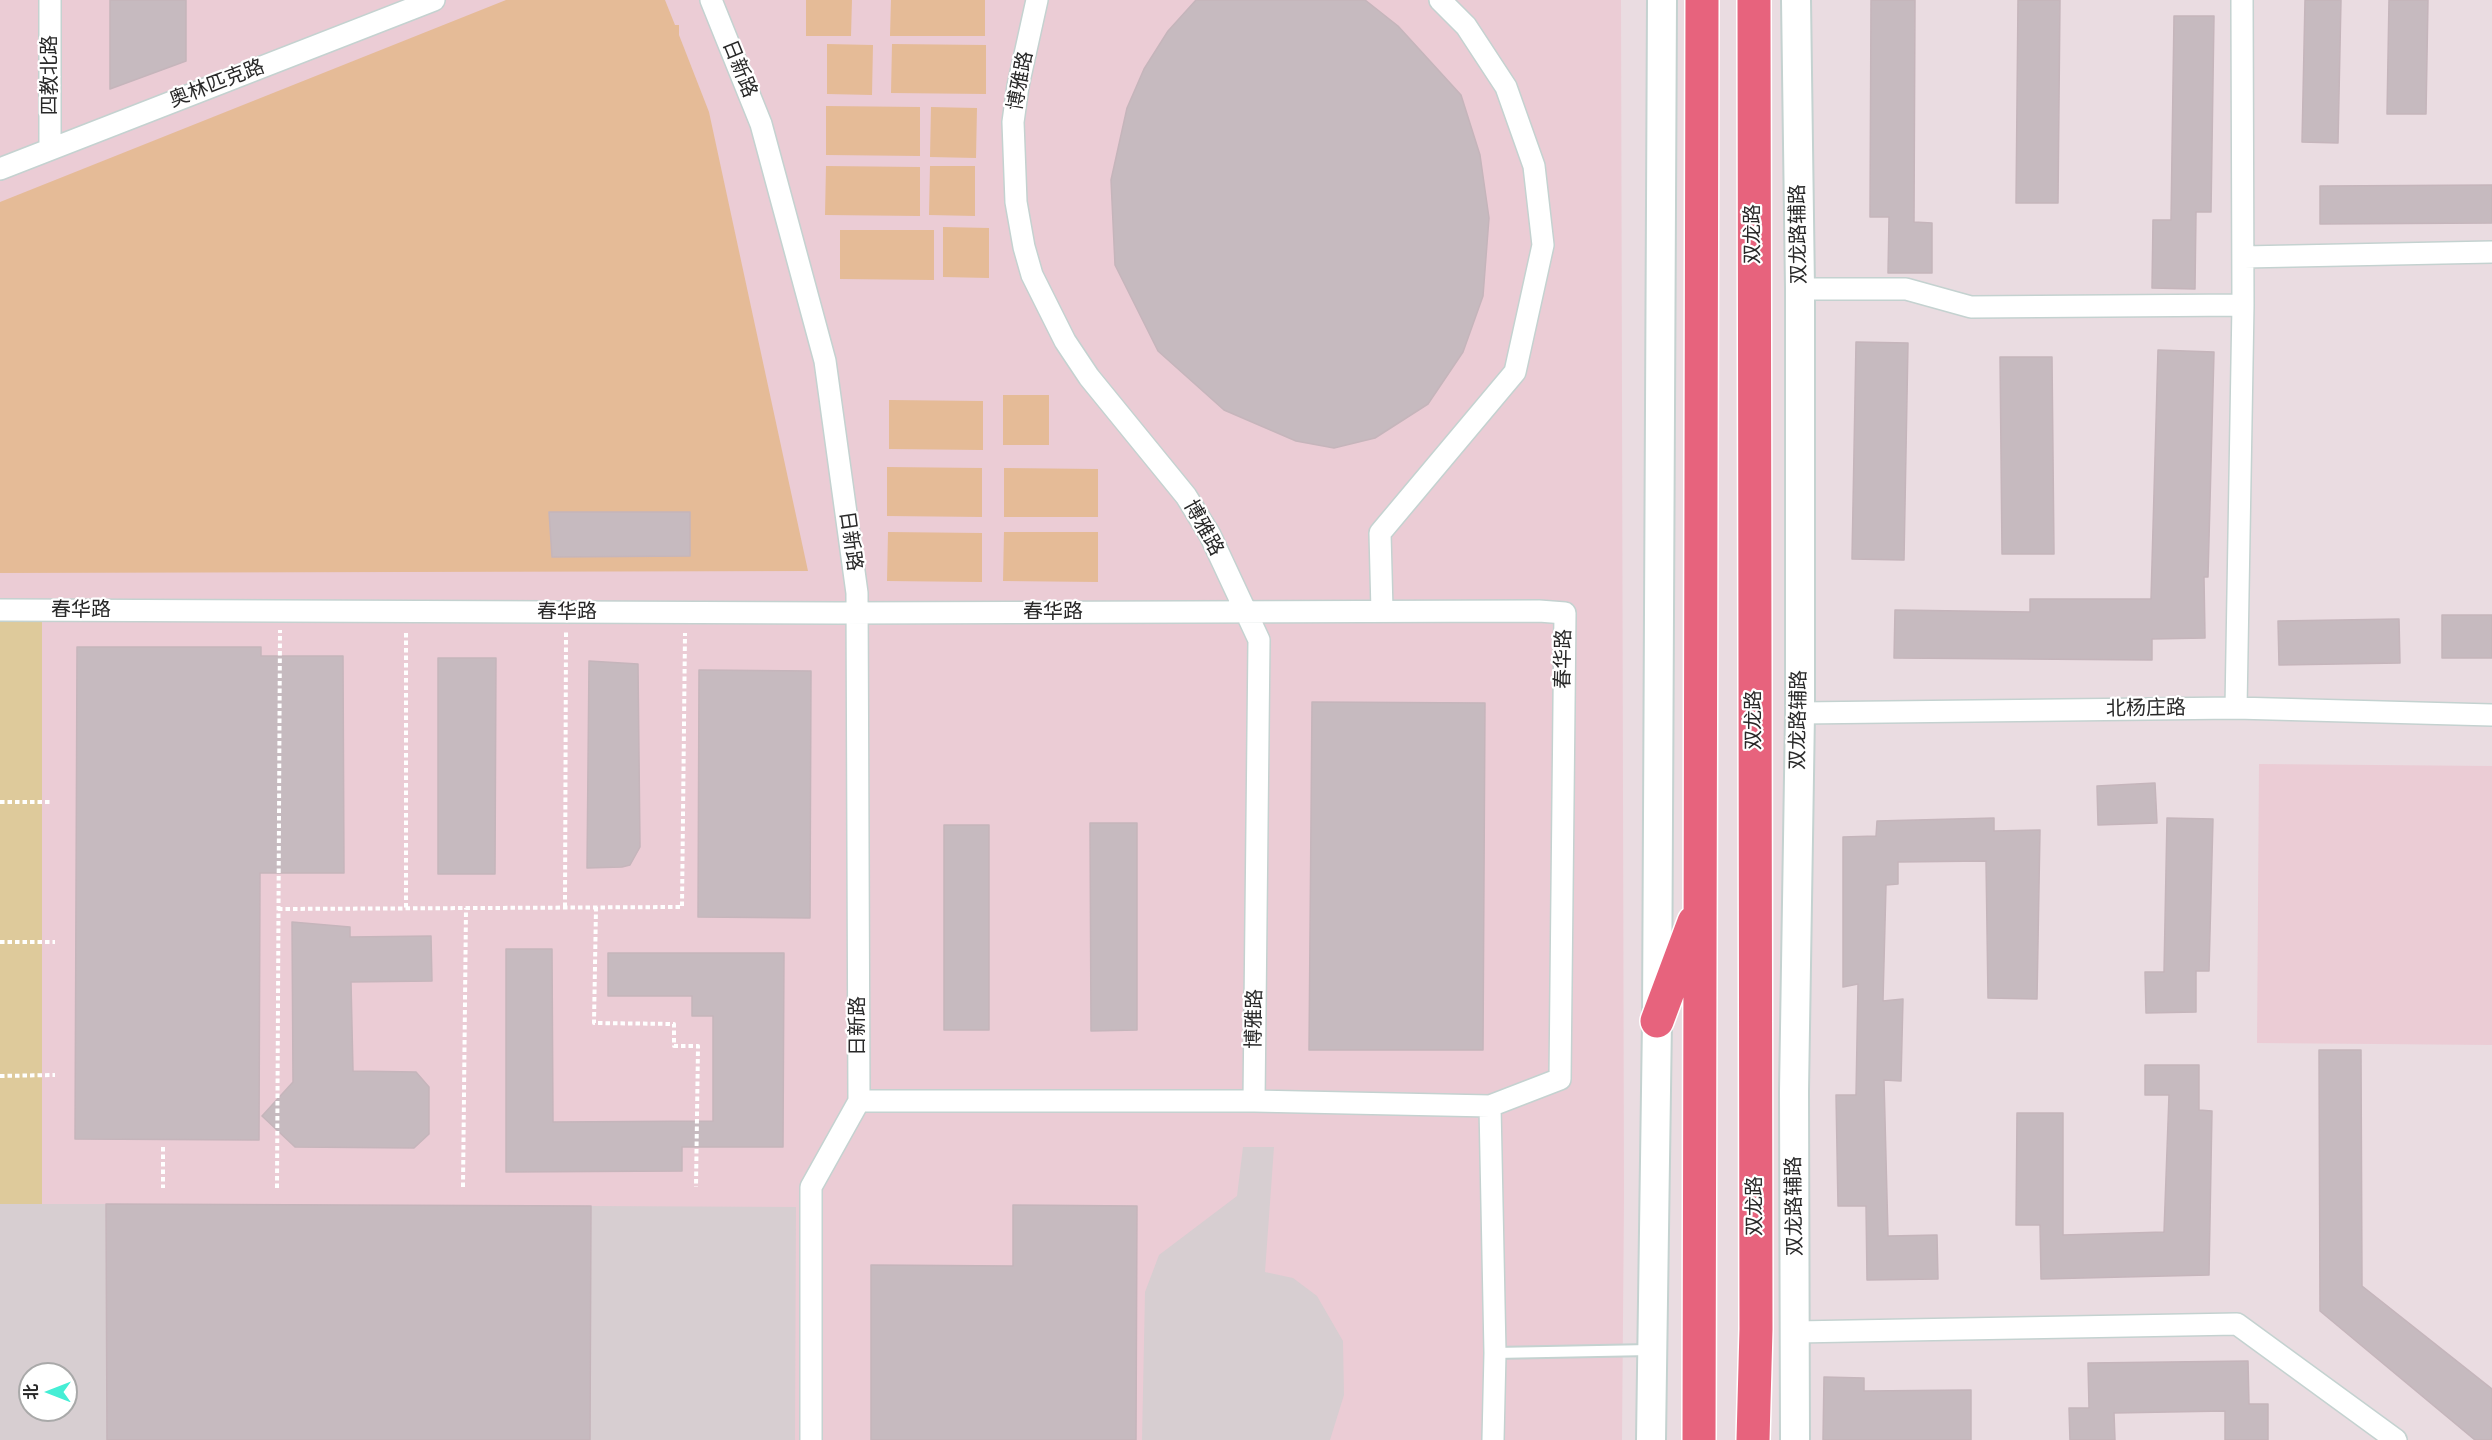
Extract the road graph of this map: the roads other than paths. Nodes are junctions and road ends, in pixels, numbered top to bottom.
1 (50, 0) edge
2 (434, 0) edge
3 (711, 0) edge
4 (1037, 0) edge
5 (1440, 0) edge
6 (1662, 0) edge
7 (1702, 0) edge
8 (1754, 0) edge
9 (1796, 0) edge
10 (2242, 0) edge
11 (50, 149) junction
12 (0, 169) edge
13 (2492, 252) edge
14 (2244, 257) junction
15 (1800, 289) junction
16 (2243, 304) junction
17 (0, 610) edge
18 (1244, 611) junction
19 (1382, 611) junction
20 (857, 613) junction
21 (2236, 708) junction
22 (1800, 713) junction
23 (2492, 715) edge
24 (1702, 901) junction
25 (1657, 1021) junction
26 (859, 1101) junction
27 (1254, 1101) junction
28 (1490, 1106) junction
29 (1796, 1332) junction
30 (1652, 1350) junction
31 (1495, 1353) junction
32 (811, 1440) edge
33 (1493, 1440) edge
34 (1651, 1440) edge
35 (1699, 1440) edge
36 (1753, 1440) edge
37 (1796, 1440) edge
38 (2396, 1440) edge

1 - 11 street, 四教北路
2 - 11 street, 奥林匹克路
3 - 20 street, 日新路
4 - 18 street, 博雅路
5 - 19 street
6 - 25 main road
7 - 24 main road
8 - 36 main road, 双龙路
9 - 15 main road, 双龙路辅路
10 - 14 street
11 - 12 street, 奥林匹克路
13 - 14 street
14 - 16 street
15 - 16 street
15 - 22 main road, 双龙路辅路
16 - 21 street
17 - 20 street, 春华路
18 - 19 street, 春华路
18 - 20 street, 春华路
18 - 27 street, 博雅路
19 - 28 street, 春华路
20 - 26 street, 日新路
21 - 22 street, 北杨庄路
21 - 23 street, 北杨庄路
22 - 29 main road, 双龙路辅路
24 - 25 main road
24 - 35 main road
25 - 30 main road
26 - 27 street
26 - 32 street
27 - 28 street
28 - 31 street
29 - 37 main road, 双龙路辅路
29 - 38 street
30 - 31 lane
30 - 34 main road
31 - 33 street

